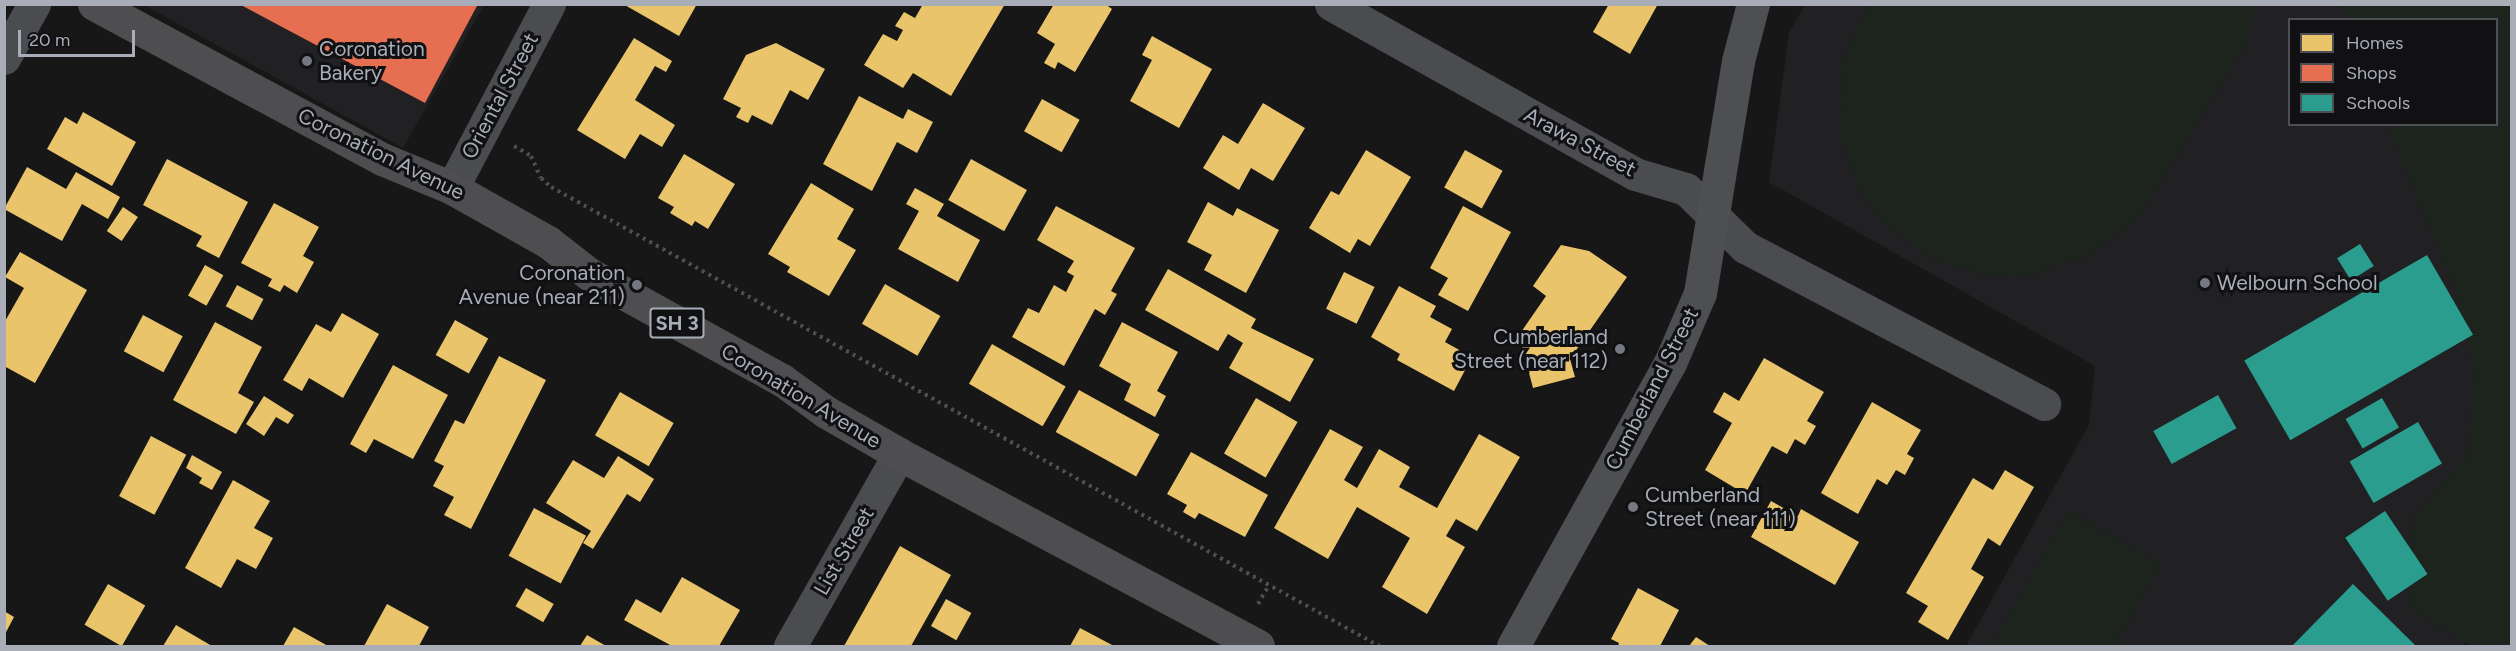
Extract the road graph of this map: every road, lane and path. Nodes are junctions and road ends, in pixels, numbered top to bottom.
1 (34, 4) edge
2 (94, 4) edge
3 (549, 4) edge
4 (1331, 4) edge
5 (1752, 4) edge
6 (4, 58) edge
7 (523, 151) dead end
8 (452, 188) junction
9 (1714, 214) junction
10 (2044, 404) dead end
11 (899, 454) junction
12 (1269, 585) junction
13 (1257, 605) dead end
14 (790, 646) edge
15 (1258, 646) edge
16 (1379, 646) edge
17 (1513, 646) edge

1 - 6 street
2 - 8 highway, Coronation Avenue / SH 3
3 - 8 street, Oriental Street
4 - 9 street, Arawa Street
5 - 9 main road, Cumberland Street
7 - 12 path
8 - 11 highway, Coronation Avenue / SH 3
9 - 10 street, Arawa Street
9 - 17 main road, Cumberland Street
11 - 14 street, List Street
11 - 15 highway, Coronation Avenue / SH 3
12 - 13 path
12 - 16 path

